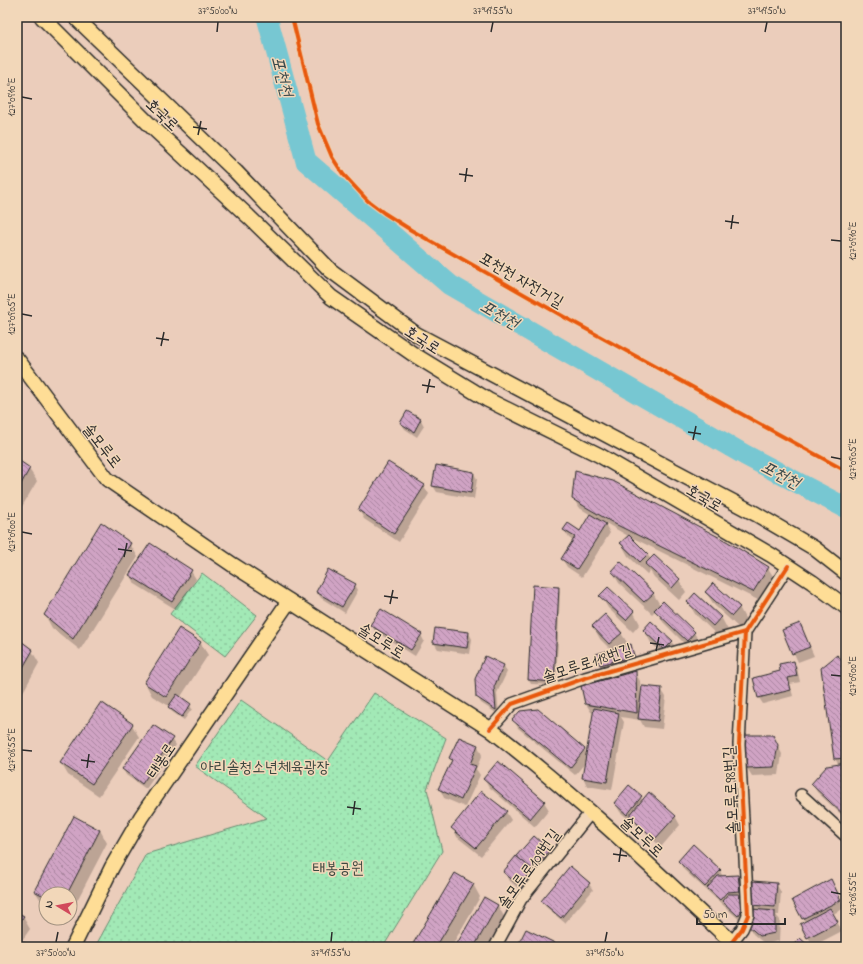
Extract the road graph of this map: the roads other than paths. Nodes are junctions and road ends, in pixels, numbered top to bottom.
1 (42, 17) edge
2 (75, 17) edge
3 (17, 359) edge
4 (788, 566) junction
5 (846, 573) edge
6 (289, 601) junction
7 (846, 607) edge
8 (745, 632) junction
9 (490, 729) junction
10 (801, 795) dead end
11 (591, 812) junction
12 (846, 836) edge
13 (734, 944) edge
14 (73, 947) edge
15 (495, 947) edge

1 - 4 main road, 호국로
2 - 5 main road, 호국로
3 - 6 main road, 솔모루로
4 - 7 main road, 호국로
4 - 8 street
6 - 9 main road, 솔모루로
6 - 14 main road, 태봉로
8 - 9 street, 솔모루로118번길
8 - 13 street, 솔모루로98번길
9 - 11 main road, 솔모루로
10 - 12 street
11 - 13 main road, 솔모루로
11 - 15 street, 솔모루로109번길

